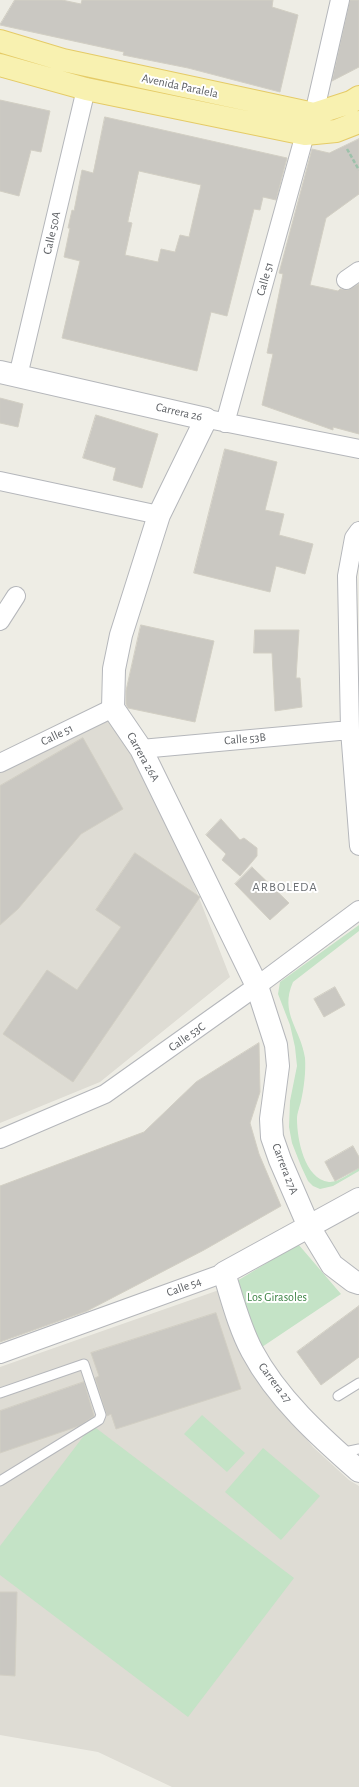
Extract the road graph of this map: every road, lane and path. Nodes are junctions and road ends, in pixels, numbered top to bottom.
1 (340, 0) edge
2 (0, 41) edge
3 (0, 65) edge
4 (86, 89) junction
5 (359, 97) edge
6 (314, 114) junction
7 (359, 122) edge
8 (305, 134) junction
9 (9, 374) edge
10 (215, 421) junction
11 (359, 449) edge
12 (0, 481) edge
13 (159, 515) junction
14 (359, 531) edge
15 (16, 596) dead end
16 (0, 621) edge
17 (113, 708) junction
18 (350, 730) junction
19 (141, 749) junction
20 (0, 763) edge
21 (359, 846) edge
22 (359, 910) edge
23 (257, 986) junction
24 (0, 1139) edge
25 (359, 1199) edge
26 (309, 1227) junction
27 (224, 1273) junction
28 (359, 1283) edge
29 (0, 1354) edge
30 (359, 1383) edge
31 (0, 1393) edge
32 (338, 1396) dead end
33 (349, 1451) edge
34 (359, 1471) edge
35 (0, 1482) edge

1 - 6 street
2 - 6 main road, Avenida Paralela
3 - 4 main road, Avenida Paralela
4 - 8 main road, Avenida Paralela
4 - 9 street, Calle 50A
5 - 6 main road, Avenida Paralela
7 - 8 main road, Avenida Paralela
8 - 10 street, Calle 51
9 - 10 street, Carrera 26
10 - 11 street, Carrera 26
10 - 13 street
12 - 13 street
13 - 17 street
14 - 18 street
15 - 16 street
17 - 19 street, Carrera 26A
17 - 20 street, Calle 51
18 - 19 street, Calle 53B
18 - 21 street
19 - 23 street, Carrera 26A
22 - 23 street, Calle 53C
23 - 24 street, Calle 53C
23 - 26 street, Carrera 27A
25 - 26 street, Calle 54
26 - 27 street, Calle 54
26 - 28 street, Carrera 27A
27 - 29 street, Calle 54
27 - 33 street, Carrera 27
30 - 32 lane
31 - 35 lane
33 - 34 street, Carrera 27

